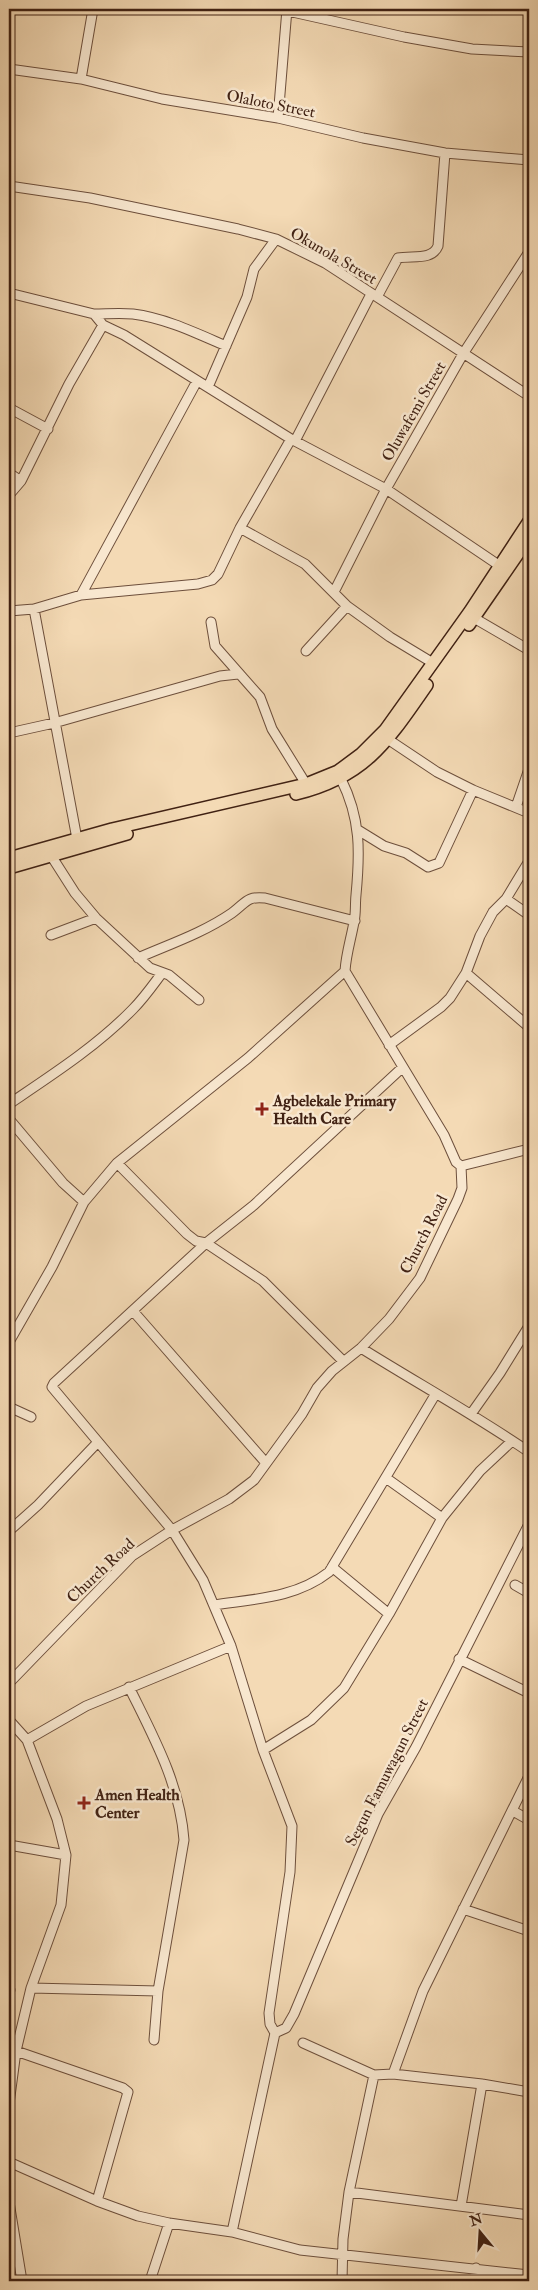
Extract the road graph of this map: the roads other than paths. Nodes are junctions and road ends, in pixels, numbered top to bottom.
1 (93, 9) edge
2 (284, 9) edge
3 (529, 52) edge
4 (9, 69) edge
5 (81, 79) junction
6 (278, 118) junction
7 (445, 153) junction
8 (529, 160) edge
9 (9, 186) edge
10 (276, 239) junction
11 (529, 252) edge
12 (9, 293) edge
13 (374, 296) junction
14 (94, 314) junction
15 (103, 325) junction
16 (226, 346) junction
17 (463, 354) junction
18 (197, 381) junction
19 (208, 387) junction
20 (529, 396) edge
21 (9, 408) edge
22 (48, 429) junction
23 (293, 440) junction
24 (9, 473) edge
25 (21, 481) junction
26 (386, 489) junction
27 (9, 495) edge
28 (529, 521) edge
29 (240, 528) junction
30 (529, 538) edge
31 (500, 566) junction
32 (334, 592) junction
33 (81, 595) junction
34 (347, 606) junction
35 (34, 609) junction
36 (9, 612) edge
37 (474, 618) junction
38 (211, 622) dead end
39 (529, 650) edge
40 (306, 651) dead end
41 (433, 663) junction
42 (238, 674) junction
43 (54, 723) junction
44 (9, 733) edge
45 (389, 740) junction
46 (529, 768) edge
47 (341, 779) junction
48 (306, 784) junction
49 (473, 790) junction
50 (250, 802) junction
51 (516, 807) junction
52 (529, 813) edge
53 (358, 830) junction
54 (77, 839) junction
55 (52, 856) junction
56 (9, 858) edge
57 (529, 861) edge
58 (9, 868) edge
59 (506, 899) junction
60 (529, 915) edge
61 (96, 918) junction
62 (355, 922) junction
63 (51, 935) dead end
64 (138, 958) junction
65 (345, 971) junction
66 (162, 973) junction
67 (466, 973) junction
68 (199, 1000) dead end
69 (529, 1027) edge
70 (389, 1045) junction
71 (403, 1067) junction
72 (9, 1104) edge
73 (9, 1119) edge
74 (529, 1149) edge
75 (117, 1163) junction
76 (461, 1166) junction
77 (84, 1202) junction
78 (206, 1243) junction
79 (133, 1311) junction
80 (529, 1326) edge
81 (9, 1342) edge
82 (361, 1348) junction
83 (343, 1361) junction
84 (435, 1395) junction
85 (9, 1408) edge
86 (471, 1414) junction
87 (31, 1417) dead end
88 (512, 1441) junction
89 (98, 1442) junction
90 (529, 1452) edge
91 (266, 1463) junction
92 (386, 1478) junction
93 (442, 1518) junction
94 (529, 1524) edge
95 (172, 1530) junction
96 (9, 1531) edge
97 (332, 1567) junction
98 (515, 1585) dead end
99 (529, 1593) edge
100 (214, 1605) junction
101 (390, 1614) junction
102 (232, 1646) junction
103 (459, 1659) junction
104 (11, 1676) edge
105 (129, 1687) junction
106 (529, 1693) edge
107 (9, 1720) edge
108 (27, 1740) junction
109 (263, 1750) junction
110 (529, 1776) edge
111 (513, 1811) junction
112 (529, 1820) edge
113 (9, 1845) edge
114 (66, 1855) junction
115 (463, 1909) junction
116 (529, 1930) edge
117 (31, 1988) junction
118 (158, 1991) junction
119 (275, 2032) junction
120 (154, 2040) dead end
121 (303, 2043) dead end
122 (16, 2051) junction
123 (393, 2074) junction
124 (374, 2075) junction
125 (482, 2084) junction
126 (529, 2092) edge
127 (9, 2103) edge
128 (9, 2162) edge
129 (349, 2192) junction
130 (97, 2201) junction
131 (9, 2202) edge
132 (461, 2206) junction
133 (529, 2215) edge
134 (168, 2223) junction
135 (232, 2232) junction
136 (344, 2254) junction
137 (476, 2268) junction
138 (529, 2275) edge
139 (22, 2281) edge
140 (150, 2281) edge
141 (342, 2281) edge
142 (474, 2281) edge

1 - 5 street
2 - 3 street
2 - 6 street
4 - 5 street, Olaloto Street
5 - 6 street, Olaloto Street
6 - 7 street, Olaloto Street
7 - 8 street, Olaloto Street
7 - 13 street
9 - 10 street, Okunola Street
10 - 13 street, Okunola Street
10 - 16 street
11 - 17 street, Oluwafemi Street
12 - 14 street
13 - 17 street, Okunola Street
13 - 23 street
14 - 15 street
14 - 16 street
15 - 18 street
15 - 22 street
16 - 19 street
17 - 20 street, Okunola Street
17 - 26 street, Oluwafemi Street
18 - 19 street
18 - 33 street
19 - 23 street
21 - 22 street
22 - 25 street
23 - 26 street
23 - 29 street
24 - 25 street
25 - 27 street
26 - 31 street
26 - 32 street, Oluwafemi Street
28 - 31 main road
29 - 32 street
29 - 33 street
30 - 37 main road
31 - 41 main road
32 - 34 street
33 - 35 street
34 - 40 street
34 - 41 street
35 - 36 street
35 - 43 street
37 - 39 street
37 - 45 main road
38 - 42 street
41 - 48 main road
42 - 43 street
42 - 48 street
43 - 44 street
43 - 54 street
45 - 47 main road
45 - 49 street
46 - 51 street
47 - 50 main road
47 - 53 street
48 - 50 main road
49 - 51 street
49 - 53 street
50 - 54 main road
50 - 55 main road
51 - 52 street
53 - 62 street
54 - 56 main road
55 - 58 main road
55 - 61 street
57 - 59 street
59 - 60 street
59 - 67 street
61 - 63 street
61 - 64 street
62 - 64 street
62 - 65 street
64 - 66 street
65 - 70 street
65 - 75 street
66 - 68 street
66 - 72 street
67 - 69 street
67 - 70 street
70 - 71 street
71 - 76 street
71 - 78 street
73 - 77 street
74 - 76 street
75 - 77 street
75 - 78 street
76 - 82 street, Church Road
77 - 81 street
78 - 79 street
78 - 83 street
79 - 89 street
79 - 91 street
80 - 86 street
82 - 83 street, Church Road
82 - 84 street
83 - 91 street, Church Road
84 - 86 street
84 - 92 street
85 - 87 street
86 - 88 street
88 - 90 street
88 - 93 street
89 - 95 street
89 - 96 street
91 - 95 street, Church Road
92 - 93 street
92 - 97 street
93 - 101 street
94 - 103 street, Segun Famuwagun Street
95 - 100 street
95 - 104 street, Church Road
97 - 100 street
97 - 101 street
98 - 99 street
100 - 102 street
101 - 109 street
102 - 105 street
102 - 109 street
103 - 106 street
103 - 119 street, Segun Famuwagun Street
105 - 108 street
105 - 118 street
107 - 108 street
108 - 114 street
109 - 119 street
110 - 111 street
111 - 112 street
111 - 115 street
113 - 114 street
114 - 117 street
115 - 116 street
115 - 123 street
117 - 118 street
117 - 122 street
118 - 120 street
119 - 135 street
121 - 124 street
122 - 127 street
122 - 130 street
123 - 124 street
123 - 125 street
124 - 129 street
125 - 126 street
125 - 132 street
128 - 130 street
129 - 132 street
129 - 136 street
130 - 134 street
131 - 139 street
132 - 133 street
134 - 135 street
134 - 140 street
135 - 136 street
136 - 137 street
136 - 141 street
137 - 138 street
137 - 142 street

